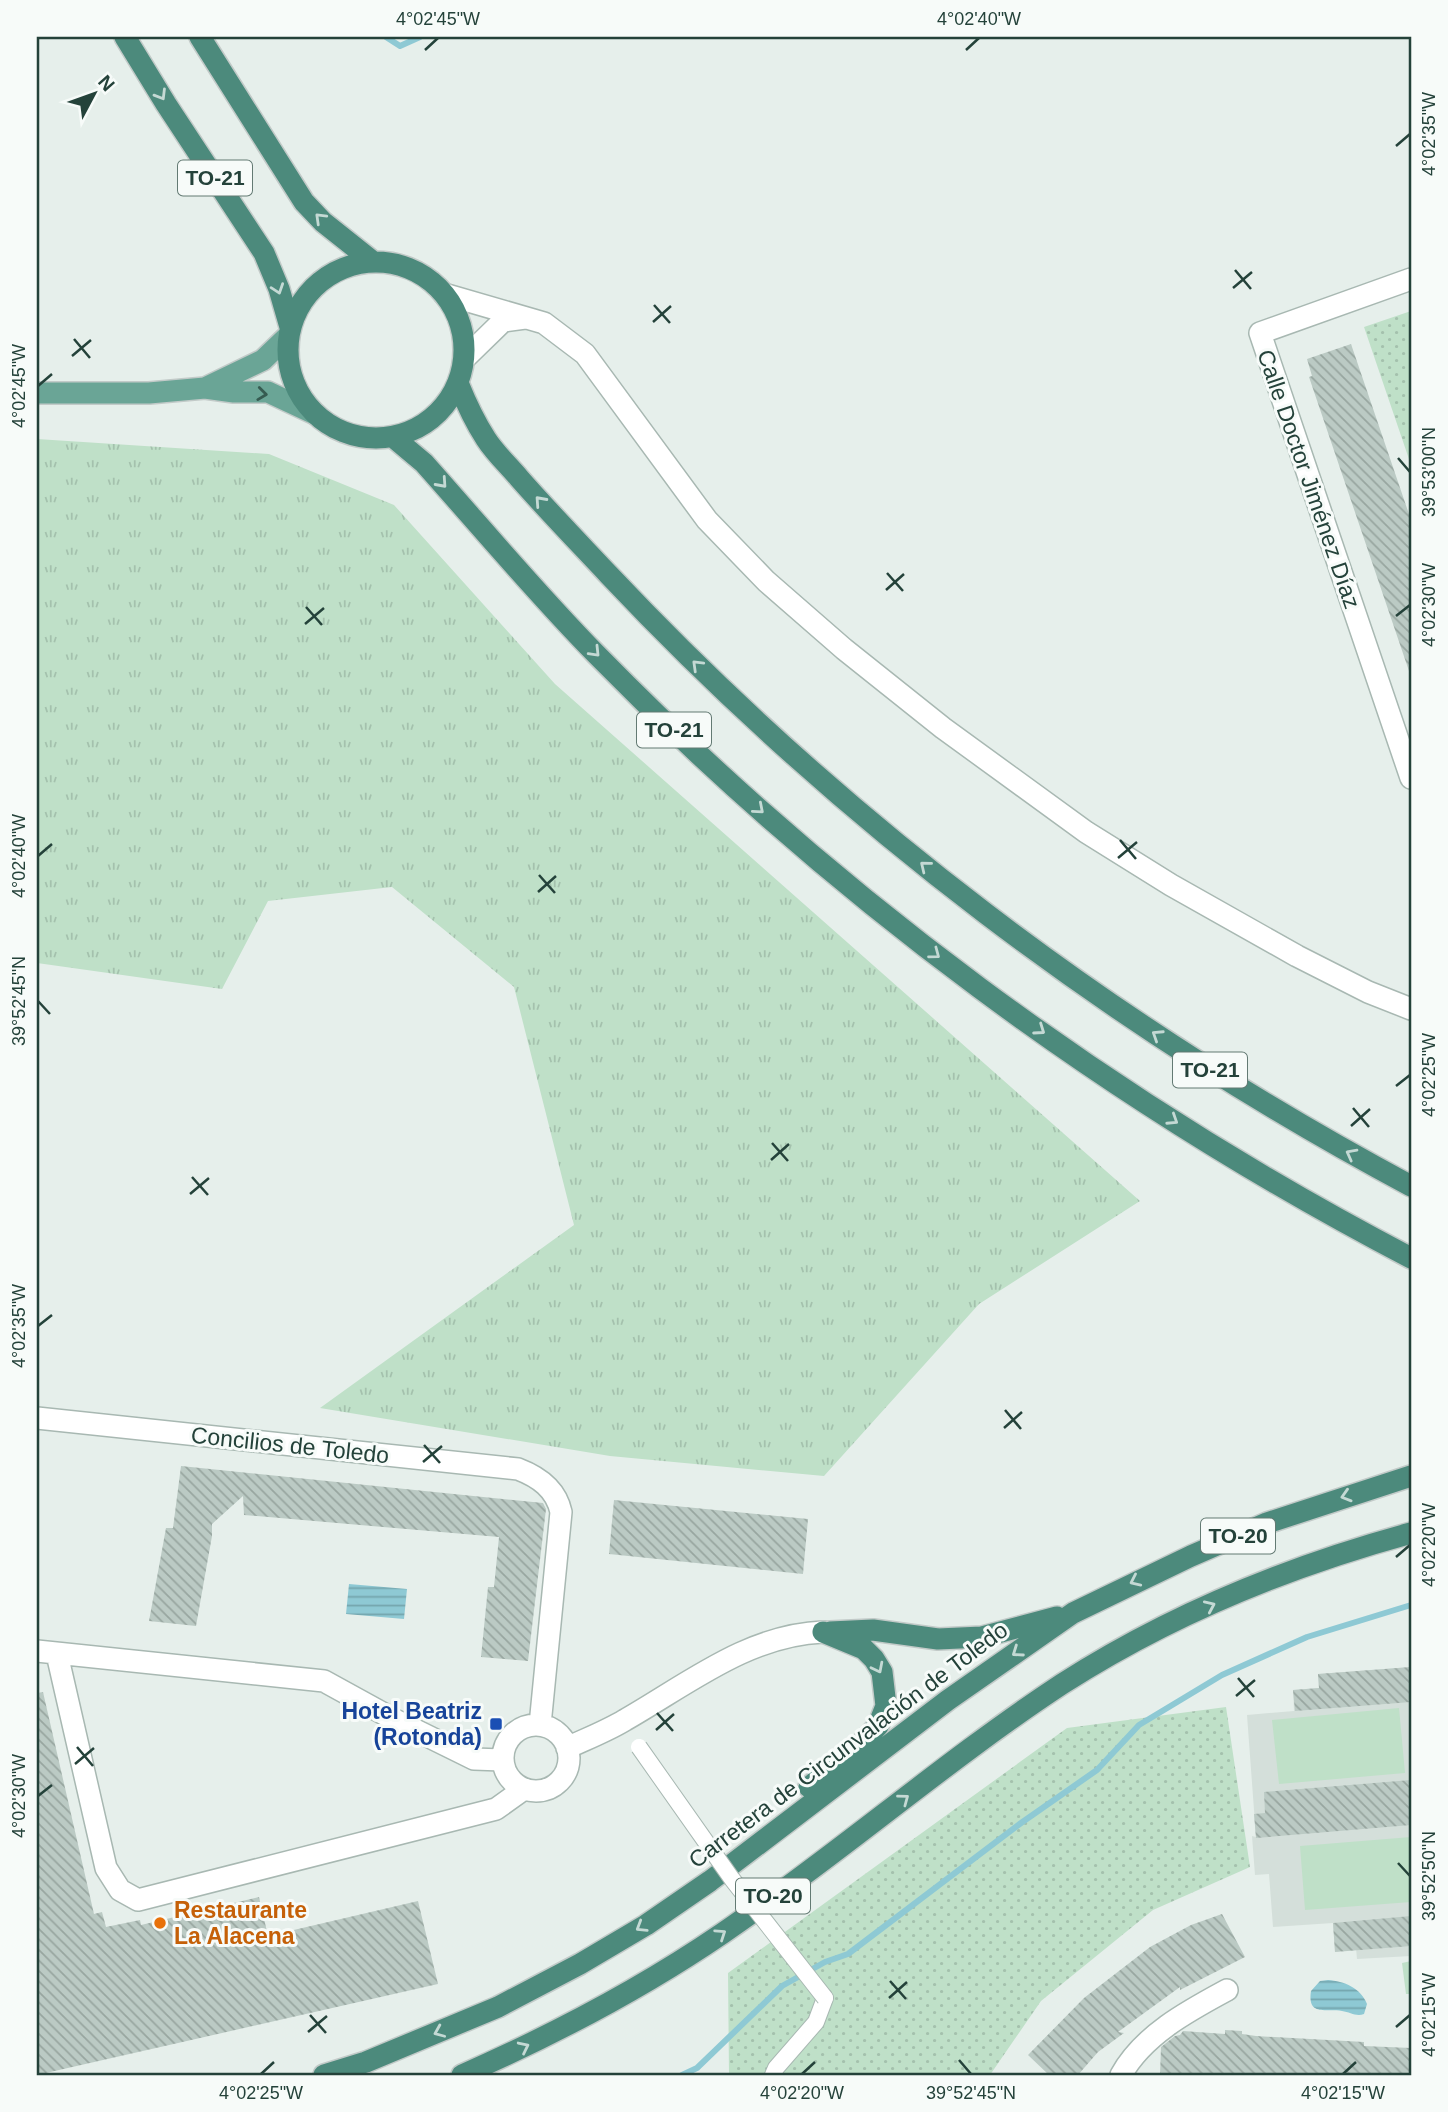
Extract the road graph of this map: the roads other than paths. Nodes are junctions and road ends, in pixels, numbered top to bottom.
1 (125, 37) edge
2 (200, 37) edge
3 (372, 261) junction
4 (1411, 279) edge
5 (444, 294) junction
6 (525, 318) junction
7 (289, 332) junction
8 (464, 359) junction
9 (458, 383) junction
10 (205, 388) junction
11 (37, 393) edge
12 (315, 414) junction
13 (393, 437) junction
14 (1405, 738) edge
15 (1409, 766) edge
16 (1411, 1009) edge
17 (1411, 1186) edge
18 (1411, 1258) edge
19 (37, 1418) edge
20 (1411, 1476) edge
21 (1411, 1533) edge
22 (1073, 1613) junction
23 (823, 1632) junction
24 (47, 1653) edge
25 (540, 1725) junction
26 (639, 1747) dead end
27 (567, 1748) junction
28 (502, 1760) junction
29 (524, 1789) junction
30 (757, 1845) junction
31 (1227, 1990) dead end
32 (324, 2075) edge
33 (462, 2075) edge
34 (773, 2075) edge
35 (1121, 2075) edge

1 -> 7 highway, TO-21
3 -> 2 highway, TO-21
3 - 5 highway, TO-21
3 - 7 highway, TO-21
4 - 14 street, Calle Doctor Jiménez Díaz
5 - 6 street
5 - 8 highway, TO-21
6 - 8 street
6 - 16 street
7 - 10 main road
7 - 12 highway, TO-21
8 - 9 highway, TO-21
9 - 13 highway, TO-21
17 -> 9 highway, TO-21
10 - 11 main road
10 -> 12 main road
12 - 13 highway, TO-21
13 -> 18 highway, TO-21
14 - 15 street, Calle Doctor Jiménez Díaz
19 - 25 street, Concilios de Toledo
20 -> 22 highway, Carretera de Circunvalación de Toledo / TO-20
33 -> 21 highway, TO-20
22 - 23 highway
22 -> 30 highway, Carretera de Circunvalación de Toledo / TO-20
23 - 27 street
23 -> 30 highway
24 - 28 street
24 - 29 street
25 - 27 street
25 - 28 street
26 - 34 street, bridge
27 - 29 street
28 - 29 street
30 -> 32 highway, Carretera de Circunvalación de Toledo / TO-20
31 - 35 street

